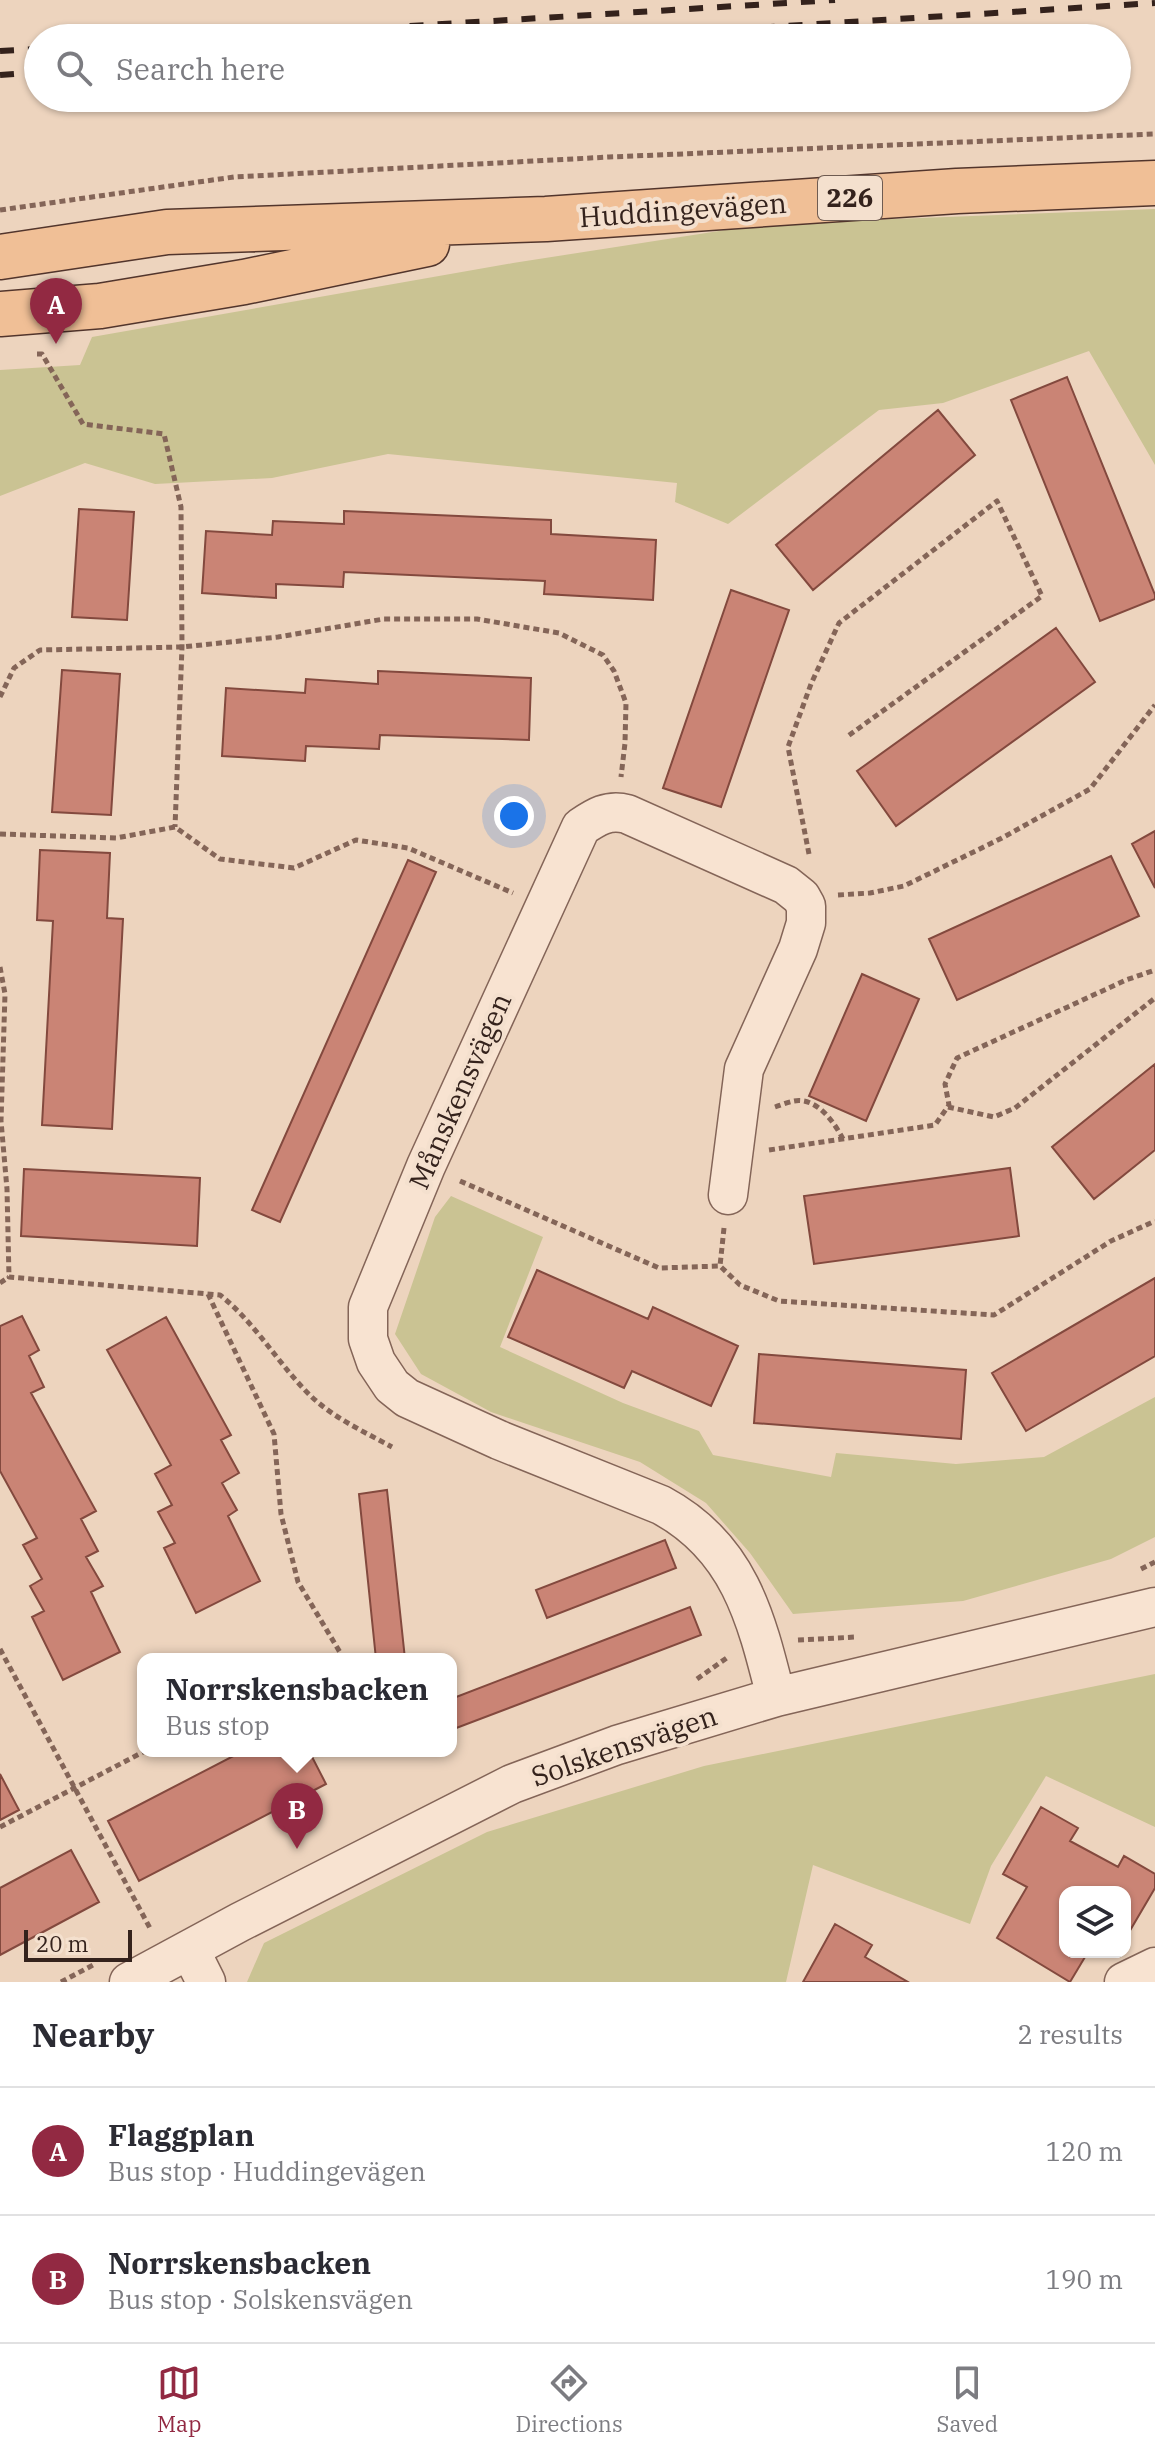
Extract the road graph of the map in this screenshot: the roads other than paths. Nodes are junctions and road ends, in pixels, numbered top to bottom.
1 (1155, 183) edge
2 (546, 219) junction
3 (0, 257) edge
4 (0, 314) edge
5 (728, 1195) road end
6 (1155, 1607) edge
7 (776, 1697) junction
8 (198, 1966) edge
9 (1155, 1967) edge
10 (129, 1982) edge
11 (1124, 1982) edge

1 - 2 main road, Huddingevägen / 226
2 - 3 main road, Huddingevägen / 226
2 - 4 main road, Huddingevägen / 226
5 - 7 street, Månskensvägen
6 - 7 street, Solskensvägen
7 - 8 street, Solskensvägen
8 - 10 street, Solskensvägen
9 - 11 street

